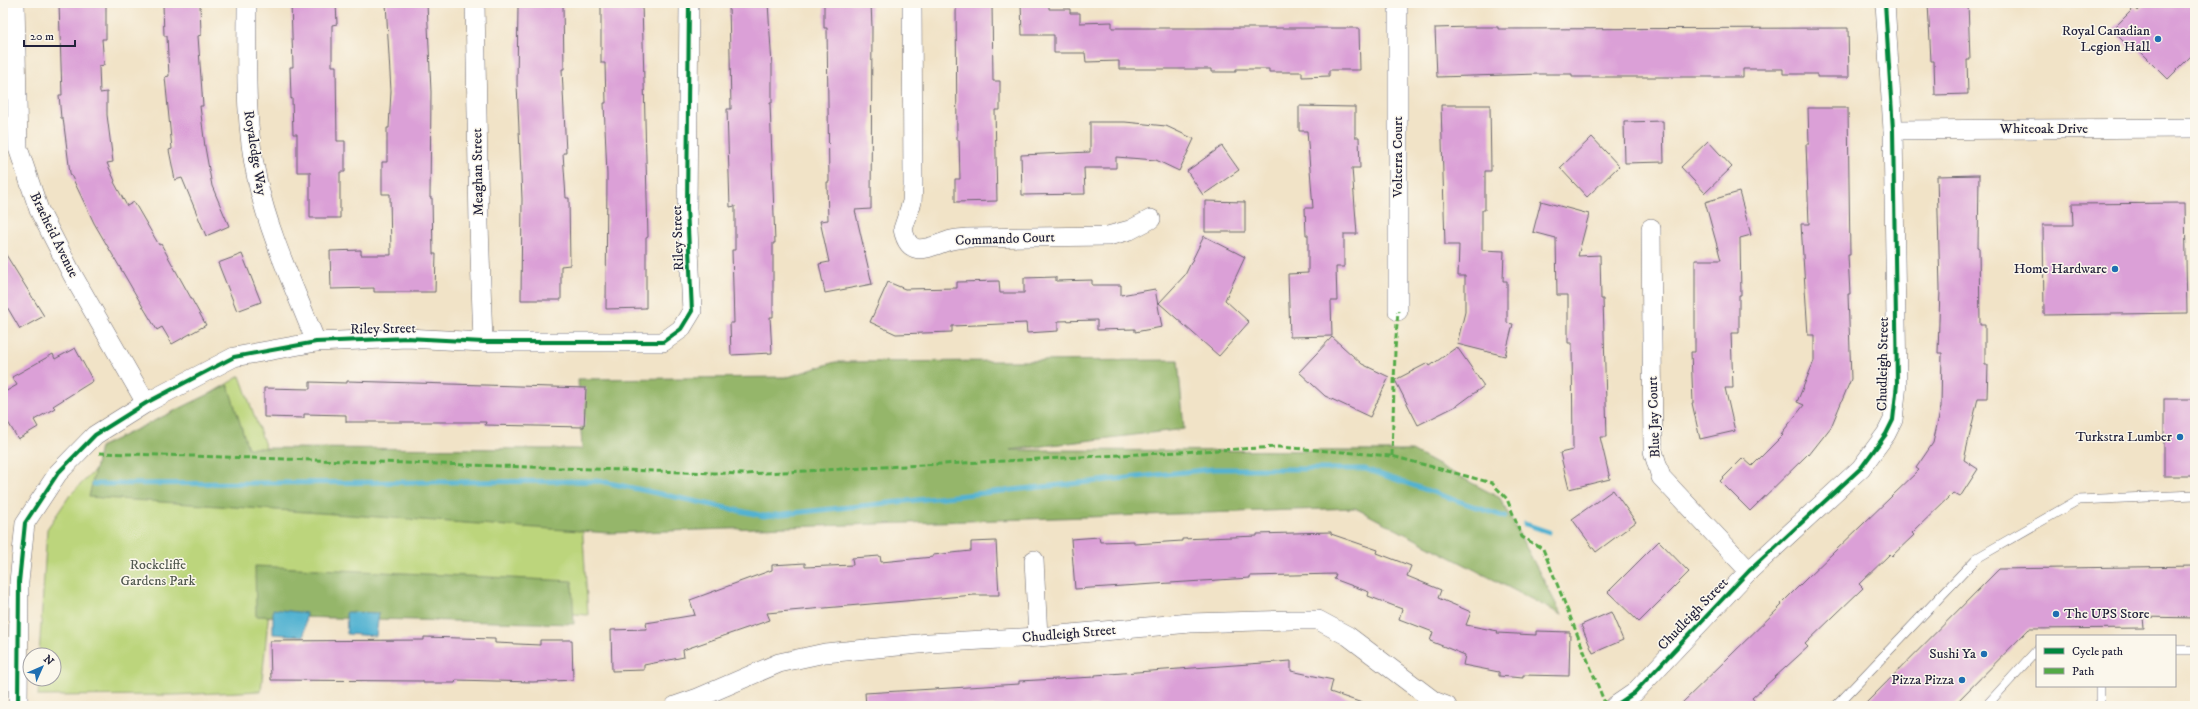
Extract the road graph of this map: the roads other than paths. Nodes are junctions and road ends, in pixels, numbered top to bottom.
1 (247, 3) edge
2 (475, 3) edge
3 (689, 3) edge
4 (912, 3) edge
5 (1398, 3) edge
6 (1885, 3) edge
7 (11, 5) edge
8 (2195, 128) edge
9 (1893, 130) junction
10 (1151, 218) dead end
11 (1651, 228) dead end
12 (1398, 311) dead end
13 (316, 342) junction
14 (483, 342) junction
15 (146, 403) junction
16 (2195, 495) edge
17 (1034, 560) dead end
18 (1749, 571) junction
19 (1038, 637) junction
20 (2176, 650) edge
21 (2195, 650) edge
22 (2036, 651) edge
23 (2100, 687) edge
24 (699, 702) edge
25 (18, 706) edge
26 (675, 706) edge
27 (1447, 706) edge
28 (1615, 706) edge
29 (1836, 706) edge
30 (1986, 706) edge
31 (2100, 706) edge

1 - 13 street, Royaledge Way
2 - 14 street, Meaghan Street
3 - 14 street, Riley Street
4 - 10 street, Commando Court
5 - 12 street, Volterra Court
6 - 9 street, Chudleigh Street
7 - 15 street, Braeheid Avenue
8 - 9 street, Whiteoak Drive
9 - 18 street, Chudleigh Street
11 - 18 street, Blue Jay Court
13 - 14 street, Riley Street
13 - 15 street, Riley Street
15 - 25 street, Riley Street
16 - 29 lane
17 - 19 street
18 - 28 street, Chudleigh Street
19 - 24 street, Chudleigh Street
19 - 27 street, Chudleigh Street
20 - 21 lane
22 - 30 lane
23 - 31 lane
24 - 26 street, Chudleigh Street

